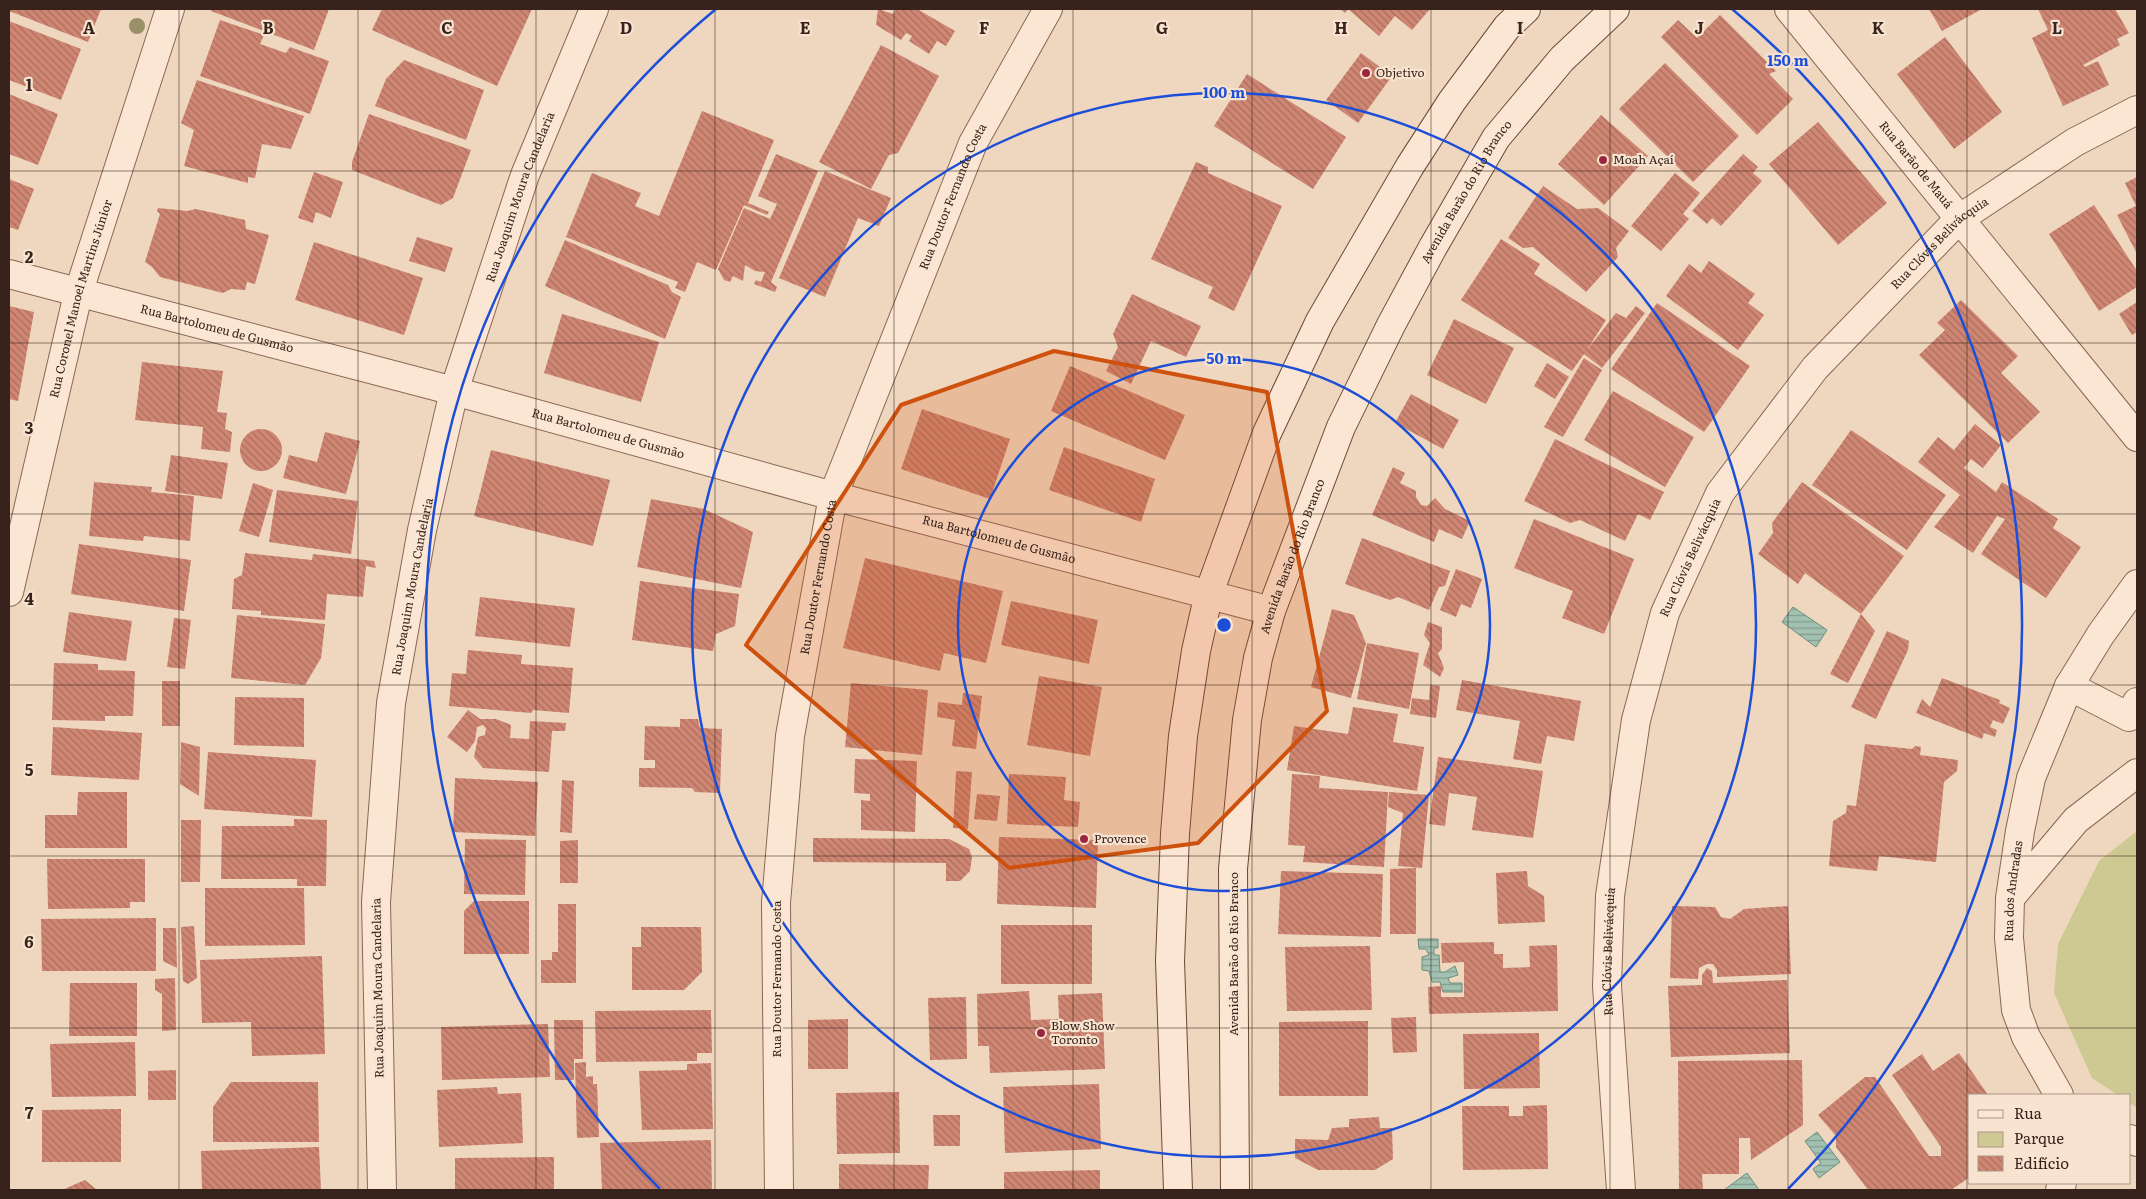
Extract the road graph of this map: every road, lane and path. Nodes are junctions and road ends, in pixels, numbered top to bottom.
1 (170, 9) edge
2 (594, 9) edge
3 (1048, 9) edge
4 (1526, 9) edge
5 (1615, 9) edge
6 (1789, 9) edge
7 (2137, 110) edge
8 (1959, 219) junction
9 (9, 274) edge
10 (78, 294) junction
11 (454, 392) junction
12 (2137, 437) edge
13 (833, 496) junction
14 (2137, 584) edge
15 (9, 592) edge
16 (1209, 593) junction
17 (1271, 611) junction
18 (2069, 686) junction
19 (2134, 713) edge
20 (2137, 773) edge
21 (2010, 898) junction
22 (2058, 1094) edge
23 (382, 1190) edge
24 (779, 1190) edge
25 (1178, 1190) edge
26 (1235, 1190) edge
27 (1621, 1190) edge

1 - 10 street, Rua Coronel Manoel Martins Júnior
2 - 11 street, Rua Joaquim Moura Candelaria
3 - 13 street, Rua Doutor Fernando Costa
4 - 16 street
5 - 17 street, Avenida Barão do Rio Branco
6 - 8 street, Rua Barão de Mauá
7 - 8 street, Rua Clóvis Belivácquia
8 - 12 street, Rua Barão de Mauá
8 - 27 street, Rua Clóvis Belivácquia
9 - 10 street, Rua Bartolomeu de Gusmão
10 - 11 street, Rua Bartolomeu de Gusmão
10 - 15 street, Rua Coronel Manoel Martins Júnior
11 - 13 street, Rua Bartolomeu de Gusmão
11 - 23 street, Rua Joaquim Moura Candelaria
13 - 16 street, Rua Bartolomeu de Gusmão
13 - 24 street, Rua Doutor Fernando Costa
14 - 18 street, Rua dos Andradas
16 - 17 street, Rua Bartolomeu de Gusmão
16 - 25 street
17 - 26 street, Avenida Barão do Rio Branco
18 - 19 street
18 - 21 street, Rua dos Andradas
20 - 21 street
21 - 22 street, Rua dos Andradas

